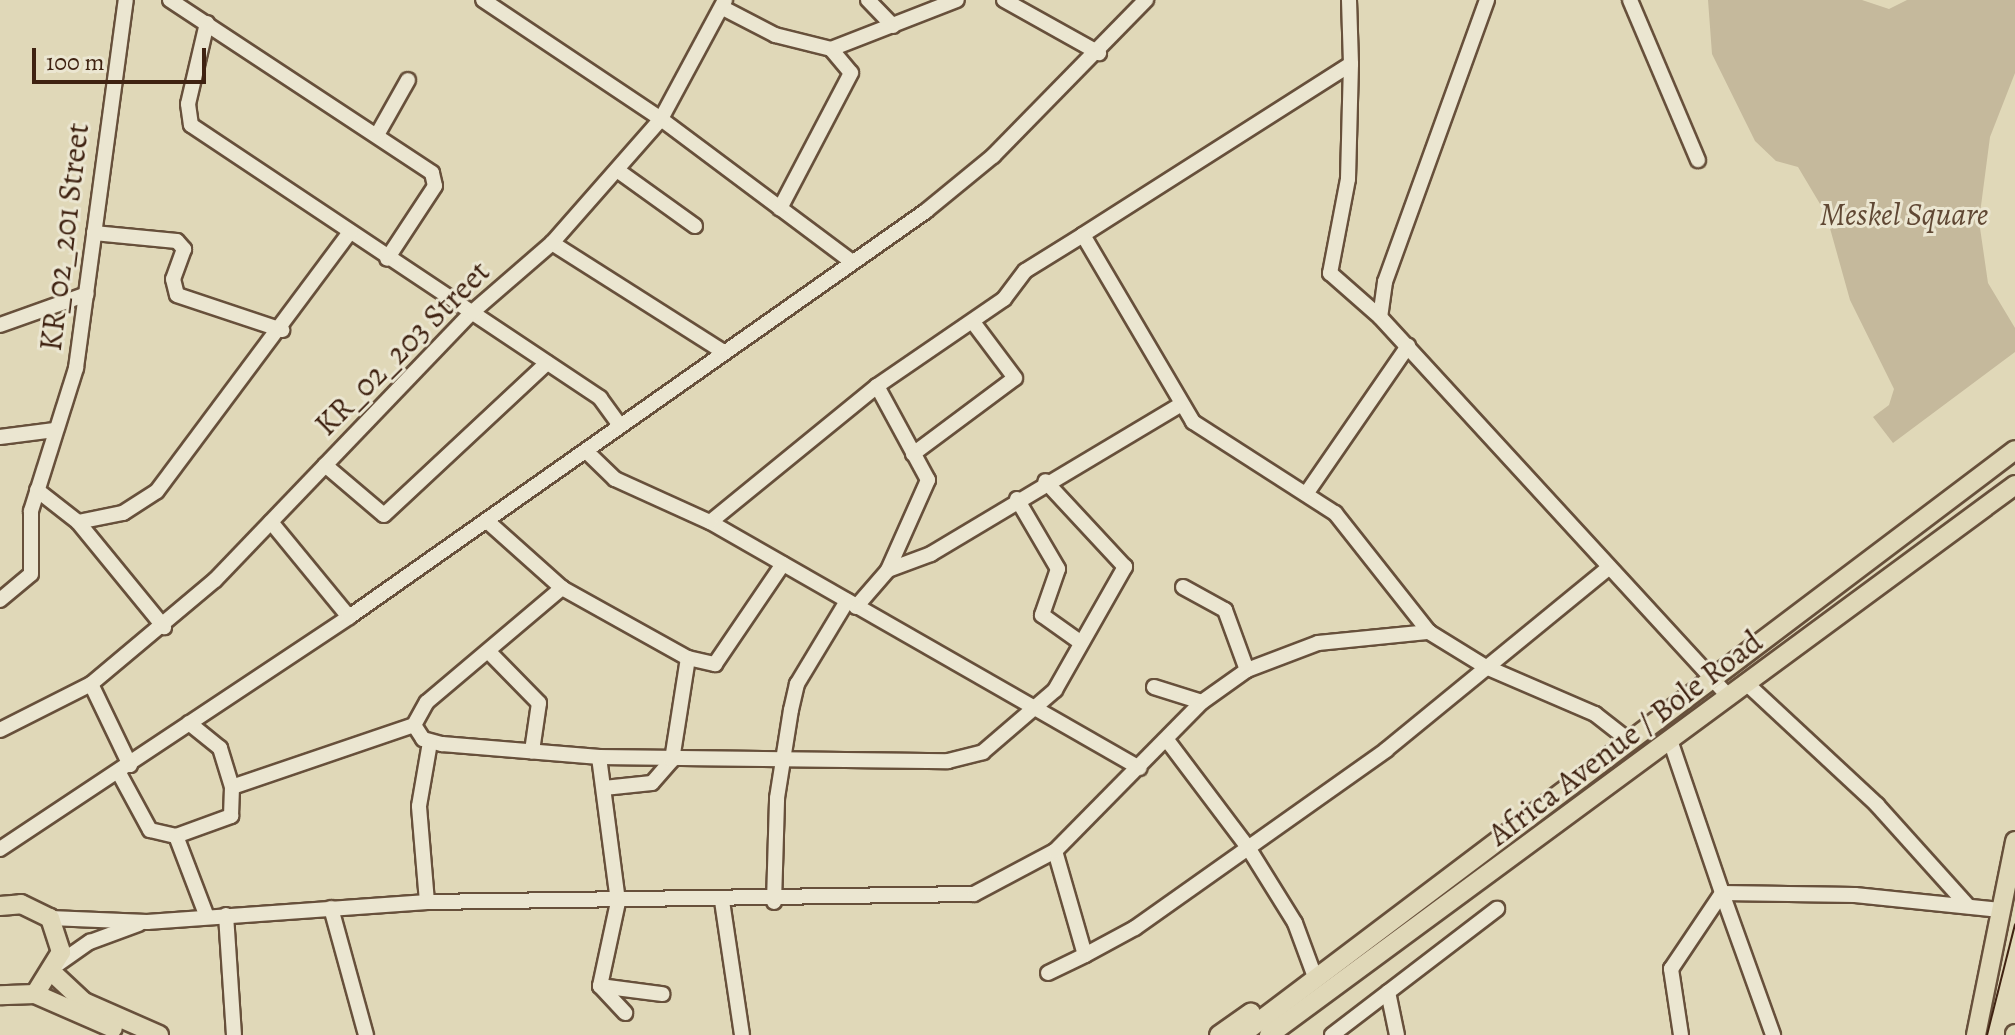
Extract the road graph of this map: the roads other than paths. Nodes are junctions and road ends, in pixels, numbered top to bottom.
1 (126, 0) edge
2 (170, 0) edge
3 (483, 0) edge
4 (868, 0) edge
5 (957, 0) edge
6 (1004, 0) edge
7 (1146, 0) edge
8 (1349, 0) edge
9 (1487, 0) edge
10 (1630, 0) edge
11 (724, 4) edge
12 (207, 23) junction
13 (893, 26) junction
14 (831, 49) junction
15 (1099, 53) junction
16 (1351, 64) junction
17 (408, 80) dead end
18 (661, 119) junction
19 (377, 135) junction
20 (1698, 160) dead end
21 (617, 170) junction
22 (780, 208) junction
23 (695, 226) dead end
24 (350, 232) junction
25 (94, 233) junction
26 (1083, 235) junction
27 (552, 243) junction
28 (387, 259) junction
29 (852, 262) junction
30 (87, 294) junction
31 (469, 315) junction
32 (1380, 317) junction
33 (973, 322) junction
34 (0, 325) edge
35 (282, 330) junction
36 (1408, 346) junction
37 (724, 352) junction
38 (547, 363) junction
39 (877, 386) junction
40 (1180, 405) junction
41 (620, 426) junction
42 (55, 430) junction
43 (0, 437) edge
44 (2015, 450) edge
45 (587, 452) junction
46 (913, 454) junction
47 (325, 465) junction
48 (1045, 481) junction
49 (2015, 485) edge
50 (37, 490) junction
51 (1306, 494) junction
52 (1017, 499) junction
53 (487, 521) junction
54 (78, 522) junction
55 (271, 522) junction
56 (710, 522) junction
57 (1892, 544) junction
58 (783, 564) junction
59 (1907, 566) junction
60 (1608, 568) junction
61 (888, 570) junction
62 (1183, 587) dead end
63 (562, 588) junction
64 (0, 600) edge
65 (852, 604) junction
66 (349, 617) junction
67 (164, 627) junction
68 (1429, 632) junction
69 (1080, 642) junction
70 (490, 653) junction
71 (688, 658) junction
72 (1486, 667) junction
73 (1247, 670) junction
74 (1714, 675) junction
75 (91, 684) junction
76 (1747, 684) junction
77 (1154, 687) dead end
78 (1729, 697) junction
79 (1202, 702) junction
80 (1035, 708) junction
81 (189, 723) junction
82 (414, 725) junction
83 (0, 730) edge
84 (1627, 739) junction
85 (1167, 740) junction
86 (1670, 740) junction
87 (430, 742) junction
88 (532, 751) junction
89 (599, 757) junction
90 (672, 760) junction
91 (781, 763) junction
92 (1140, 768) junction
93 (124, 769) junction
94 (232, 787) junction
95 (604, 788) junction
96 (176, 836) junction
97 (2015, 841) edge
98 (0, 849) edge
99 (1249, 849) junction
100 (1055, 851) junction
101 (1722, 893) junction
102 (722, 901) junction
103 (427, 902) junction
104 (618, 902) junction
105 (774, 902) junction
106 (2, 903) edge
107 (1968, 906) junction
108 (331, 908) junction
109 (1497, 909) dead end
110 (2000, 910) junction
111 (226, 915) junction
112 (207, 917) junction
113 (50, 918) junction
114 (147, 922) junction
115 (1085, 955) junction
116 (1342, 957) junction
117 (56, 969) junction
118 (1048, 973) dead end
119 (1355, 974) junction
120 (1315, 977) junction
121 (600, 986) junction
122 (1388, 992) junction
123 (35, 994) junction
124 (662, 994) dead end
125 (4, 1000) edge
126 (1293, 1007) junction
127 (625, 1013) dead end
128 (129, 1035) edge
129 (159, 1035) edge
130 (234, 1035) edge
131 (366, 1035) edge
132 (742, 1035) edge
133 (1219, 1035) edge
134 (1241, 1035) edge
135 (1269, 1035) edge
136 (1287, 1035) edge
137 (1332, 1035) edge
138 (1397, 1035) edge
139 (1681, 1035) edge
140 (1773, 1035) edge
141 (1976, 1035) edge

1 - 25 street, KR_02_201 Street
2 - 12 street
3 - 18 street
4 - 13 street
5 - 13 street
6 - 15 street
7 - 15 street
8 - 16 street
9 - 32 street
10 - 20 street
11 - 14 street
11 - 18 street, KR_02_203 Street
12 - 19 street
12 - 24 street
13 - 14 street
14 - 22 street
15 - 29 street
16 - 26 street
16 - 32 street
17 - 19 street
18 - 21 street, KR_02_203 Street
18 - 22 street
19 - 28 street
21 - 23 street
21 - 27 street, KR_02_203 Street
22 - 29 street
24 - 28 street
24 - 35 street
25 - 30 street, KR_02_201 Street
25 - 35 street
26 - 33 street
26 - 40 street
27 - 31 street, KR_02_203 Street
27 - 37 street
28 - 31 street
29 - 37 street
30 - 34 street
30 - 42 street, KR_02_201 Street
31 - 38 street
31 - 47 street, KR_02_203 Street
32 - 36 street
33 - 39 street
33 - 46 street
35 - 54 street
36 - 51 street
36 - 60 street
37 - 41 street
38 - 41 street
38 - 47 street
39 - 46 street
39 - 56 street
40 - 48 street
40 - 51 street
41 - 45 street
42 - 43 street
42 - 50 street, KR_02_201 Street
44 - 57 main road, Africa Avenue / Bole Road
45 - 53 street
45 - 56 street
46 - 61 street
47 - 55 street, KR_02_203 Street
48 - 52 street
48 - 69 street
49 - 59 main road, Africa Avenue / Bole Road
50 - 54 street
50 - 64 street, KR_02_201 Street
51 - 68 street
52 - 61 street
52 - 69 street
53 - 63 street
53 - 66 street
54 - 67 street
55 - 66 street
55 - 67 street, KR_02_203 Street
56 - 58 street
57 - 59 main road
57 - 74 main road, Africa Avenue / Bole Road
58 - 65 street
58 - 71 street
59 - 76 main road, Africa Avenue / Bole Road
60 - 72 street
60 - 74 street
61 - 65 street
62 - 73 street
63 - 70 street
63 - 71 street
65 - 80 street
65 - 91 street
66 - 81 street
67 - 75 street, KR_02_203 Street
68 - 72 street
68 - 73 street
69 - 80 street
70 - 82 street
70 - 88 street
71 - 90 street
72 - 84 street
72 - 99 street
73 - 79 street
74 - 78 street
74 - 84 main road, Africa Avenue / Bole Road
75 - 83 street, KR_02_203 Street
75 - 93 street
76 - 78 main road, Africa Avenue / Bole Road
76 - 107 street
77 - 79 street
78 - 86 main road, Africa Avenue / Bole Road
79 - 85 street
80 - 91 street
80 - 92 street
81 - 93 street
81 - 94 street
82 - 87 street
82 - 94 street
84 - 116 main road, Africa Avenue / Bole Road
85 - 92 street
85 - 99 street
86 - 101 street
86 - 119 main road, Africa Avenue / Bole Road
87 - 88 street
87 - 103 street
88 - 89 street
89 - 90 street
89 - 95 street
90 - 91 street
90 - 95 street
91 - 105 street
92 - 100 street
93 - 96 street
93 - 98 street
94 - 96 street
95 - 104 street
96 - 112 street
97 - 110 main road
99 - 115 street
99 - 120 street
100 - 105 street
100 - 115 street
101 - 107 street
101 - 139 street
101 - 140 street
102 - 104 street
102 - 105 street
102 - 132 street
103 - 104 street
103 - 108 street
104 - 121 street
106 - 113 main road
107 - 110 street
108 - 111 street
108 - 131 street
109 - 122 street
110 - 141 main road
111 - 112 street
111 - 130 street
112 - 114 street
113 - 114 street
113 - 117 main road
114 - 117 street
115 - 118 street
116 - 119 main road
116 - 120 main road, Africa Avenue / Bole Road
117 - 123 main road
117 - 129 main road
119 - 126 main road, Africa Avenue / Bole Road
120 - 126 main road, Africa Avenue / Bole Road
121 - 124 street
121 - 127 street
122 - 137 street
122 - 138 street
123 - 125 main road
123 - 128 main road
126 - 133 main road
126 - 134 main road, Africa Avenue / Bole Road
126 - 135 main road, Africa Avenue / Bole Road
126 - 136 main road

